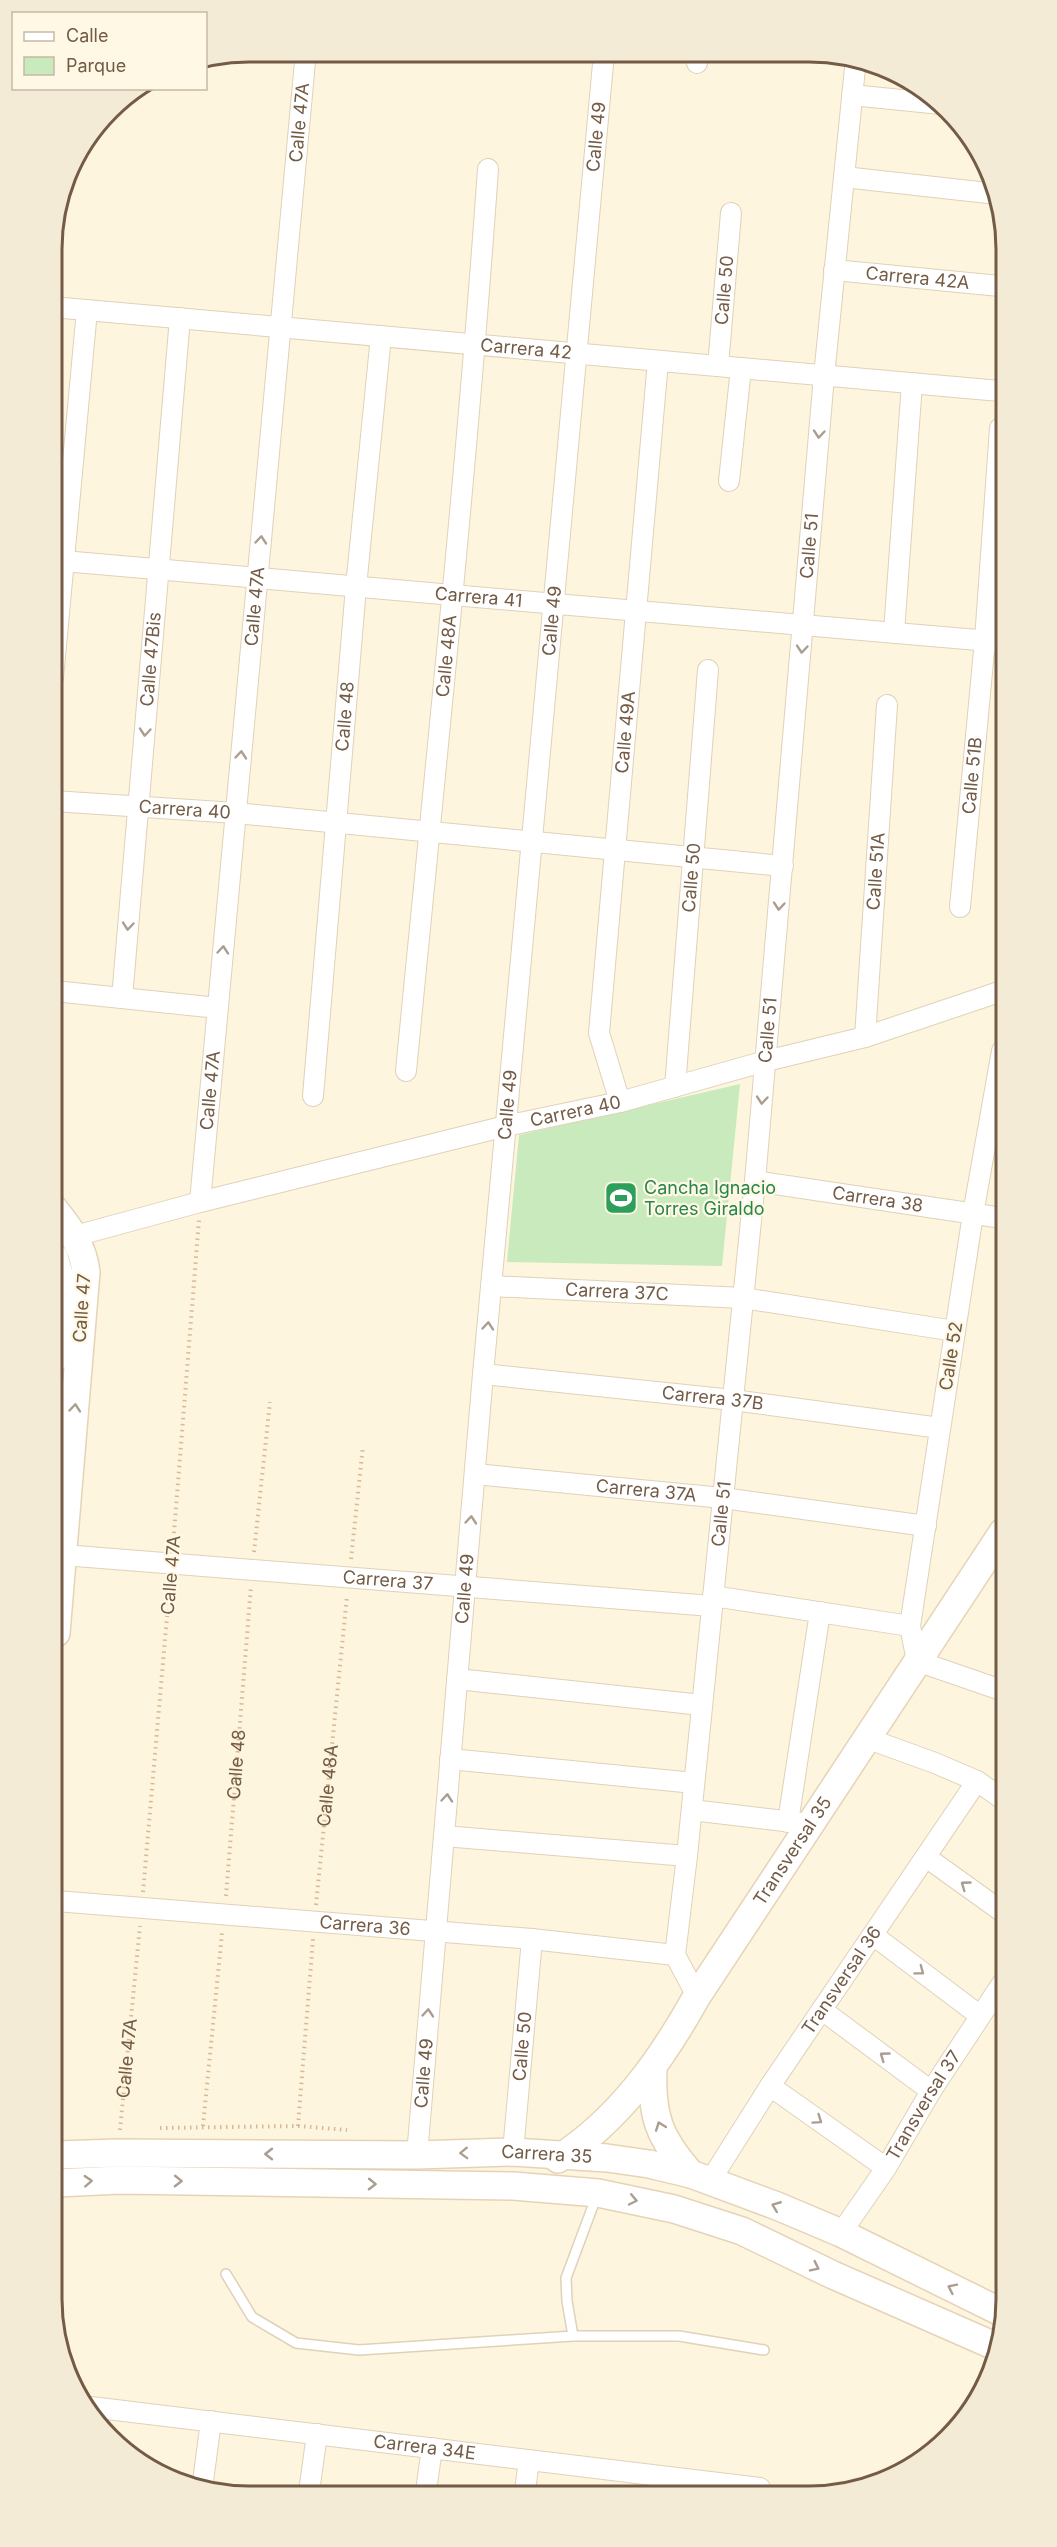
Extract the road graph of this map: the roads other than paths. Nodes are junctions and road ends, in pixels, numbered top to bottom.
1 (305, 62) edge
2 (603, 62) edge
3 (855, 67) edge
4 (852, 95) junction
5 (925, 102) edge
6 (488, 169) dead end
7 (844, 177) junction
8 (987, 193) edge
9 (731, 213) dead end
10 (834, 270) junction
11 (996, 286) edge
12 (62, 308) edge
13 (87, 310) junction
14 (180, 318) junction
15 (280, 327) junction
16 (381, 336) junction
17 (476, 344) junction
18 (577, 354) junction
19 (658, 361) junction
20 (718, 366) junction
21 (741, 368) junction
22 (824, 376) junction
23 (912, 384) junction
24 (996, 392) edge
25 (729, 481) dead end
26 (996, 554) edge
27 (63, 561) junction
28 (160, 569) junction
29 (62, 573) edge
30 (258, 579) junction
31 (356, 587) junction
32 (453, 595) junction
33 (555, 602) junction
34 (636, 610) junction
35 (804, 624) junction
36 (894, 633) junction
37 (993, 641) edge
38 (708, 670) dead end
39 (887, 705) dead end
40 (62, 802) edge
41 (139, 807) junction
42 (236, 813) junction
43 (336, 822) junction
44 (429, 832) junction
45 (532, 840) junction
46 (615, 849) junction
47 (693, 857) junction
48 (783, 866) junction
49 (960, 907) dead end
50 (62, 992) edge
51 (996, 993) edge
52 (122, 998) junction
53 (218, 1008) junction
54 (865, 1037) junction
55 (766, 1061) junction
56 (406, 1071) dead end
57 (675, 1087) junction
58 (996, 1087) edge
59 (313, 1096) dead end
60 (620, 1102) junction
61 (506, 1126) junction
62 (755, 1180) junction
63 (200, 1202) junction
64 (973, 1214) junction
65 (996, 1217) edge
66 (65, 1234) edge
67 (491, 1286) junction
68 (743, 1298) junction
69 (955, 1331) junction
70 (483, 1374) junction
71 (733, 1400) junction
72 (940, 1428) junction
73 (475, 1474) junction
74 (723, 1498) junction
75 (926, 1526) junction
76 (995, 1543) edge
77 (63, 1555) junction
78 (62, 1566) edge
79 (465, 1587) junction
80 (712, 1601) junction
81 (820, 1612) junction
82 (910, 1626) junction
83 (917, 1661) junction
84 (457, 1679) junction
85 (995, 1688) edge
86 (702, 1705) junction
87 (866, 1738) junction
88 (450, 1760) junction
89 (977, 1781) junction
90 (694, 1783) junction
91 (995, 1794) edge
92 (692, 1810) junction
93 (799, 1823) junction
94 (444, 1836) junction
95 (687, 1856) junction
96 (926, 1857) junction
97 (62, 1901) edge
98 (995, 1907) edge
99 (435, 1931) junction
100 (873, 1935) junction
101 (532, 1939) junction
102 (675, 1955) junction
103 (995, 1993) edge
104 (697, 1996) junction
105 (822, 2010) junction
106 (979, 2015) junction
107 (653, 2068) junction
108 (770, 2086) junction
109 (931, 2091) junction
110 (513, 2152) junction
111 (62, 2155) edge
112 (417, 2155) junction
113 (565, 2155) junction
114 (886, 2168) junction
115 (700, 2177) junction
116 (62, 2182) edge
117 (513, 2186) junction
118 (598, 2193) junction
119 (840, 2233) junction
120 (226, 2274) dead end
121 (995, 2309) edge
122 (573, 2336) junction
123 (990, 2344) edge
124 (764, 2350) dead end
125 (100, 2412) edge
126 (211, 2421) junction
127 (317, 2434) junction
128 (432, 2448) junction
129 (529, 2460) junction
130 (203, 2480) edge
131 (651, 2483) edge
132 (310, 2486) edge
133 (427, 2486) edge
134 (526, 2486) edge
135 (706, 2486) edge

1 - 15 street, Calle 47A
2 - 18 street, Calle 49
3 - 4 street, Calle 51
4 - 5 street
4 - 7 street, Calle 51
6 - 17 street, Calle 48A
7 - 8 street
7 - 10 street, Calle 51
9 - 20 street, Calle 50
10 - 11 street, Carrera 42A
10 - 22 street, Calle 51
12 - 13 street, Carrera 42
13 - 14 street, Carrera 42
13 - 27 street
14 - 15 street, Carrera 42
14 - 28 street, Calle 47Bis
15 - 16 street, Carrera 42
30 -> 15 street, Calle 47A
16 - 17 street, Carrera 42
16 - 31 street, Calle 48
17 - 18 street, Carrera 42
17 - 32 street, Calle 48A
18 - 19 street, Carrera 42
18 - 33 street, Calle 49
19 - 20 street, Carrera 42
19 - 34 street, Calle 49A
20 - 21 street, Carrera 42
21 - 22 street, Carrera 42
21 - 25 street
22 - 23 street, Carrera 42
22 -> 35 street, Calle 51
23 - 24 street, Carrera 42
23 - 36 street
26 - 37 street, Calle 51B
27 - 28 street, Carrera 41
27 - 29 street
28 - 30 street, Carrera 41
28 -> 41 street, Calle 47Bis
30 - 31 street, Carrera 41
42 -> 30 street, Calle 47A
31 - 32 street, Carrera 41
31 - 43 street, Calle 48
32 - 33 street, Carrera 41
32 - 44 street, Calle 48A
33 - 34 street, Carrera 41
33 - 45 street, Calle 49
34 - 35 street, Carrera 41
34 - 46 street, Calle 49A
35 - 36 street, Carrera 41
35 -> 48 street, Calle 51
36 - 37 street, Carrera 41
37 - 49 street, Calle 51B
38 - 47 street, Calle 50
39 - 54 street, Calle 51A
40 - 41 street, Carrera 40
41 - 42 street, Carrera 40
41 -> 52 street, Calle 47Bis
42 - 43 street, Carrera 40
53 -> 42 street, Calle 47A
43 - 44 street, Carrera 40
43 - 59 street, Calle 48
44 - 45 street, Carrera 40
44 - 56 street, Calle 48A
45 - 46 street, Carrera 40
45 - 61 street, Calle 49
46 - 47 street, Carrera 40
46 - 60 street, Calle 49A
47 - 48 street, Carrera 40
47 - 57 street, Calle 50
48 -> 55 street, Calle 51
50 - 52 street
51 - 54 street, Carrera 40
52 - 53 street
53 - 63 street, Calle 47A
54 - 55 street, Carrera 40
55 - 57 street, Carrera 40
55 -> 62 street, Calle 51
57 - 60 street, Carrera 40
58 - 64 street, Calle 52
60 - 61 street, Carrera 40
61 - 63 street, Carrera 40
61 - 67 street, Calle 49
62 - 64 street, Carrera 38
62 - 68 street, Calle 51
63 - 66 street, Carrera 40
64 - 65 street, Carrera 38
64 - 69 street, Calle 52
77 -> 66 main road, Calle 47
67 - 68 street, Carrera 37C
70 -> 67 street, Calle 49
68 - 69 street, Carrera 37C
68 - 71 street, Calle 51
69 - 72 street, Calle 52
70 - 71 street, Carrera 37B
70 - 73 street, Calle 49
71 - 72 street, Carrera 37B
71 - 74 street, Calle 51
72 - 75 street, Calle 52
73 - 74 street, Carrera 37A
79 -> 73 street, Calle 49
74 - 75 street, Carrera 37A
74 - 80 street, Calle 51
75 - 82 street, Calle 52
76 - 83 main road, Transversal 35
77 - 78 main road, Calle 47
77 - 79 street, Carrera 37
79 - 80 street, Carrera 37
79 - 84 street, Calle 49
80 - 81 street, Carrera 37
80 - 86 street, Calle 51
81 - 82 street, Carrera 37
81 - 93 street
82 - 83 street, Calle 52
83 - 85 street
83 - 87 main road, Transversal 35
84 - 86 street
84 - 88 street, Calle 49
86 - 90 street, Calle 51
87 - 89 street
87 - 93 main road, Transversal 35
88 - 90 street
94 -> 88 street, Calle 49
89 - 91 street
89 - 96 street, Transversal 36
90 - 92 street, Calle 51
92 - 93 street
92 - 95 street, Calle 51
93 - 104 main road, Transversal 35
94 - 95 street
94 - 99 street, Calle 49
95 - 102 street, Calle 51
98 -> 96 street
96 - 100 street, Transversal 36
97 - 99 street, Carrera 36
99 - 101 street, Carrera 36
112 -> 99 street, Calle 49
100 - 105 street, Transversal 36
100 -> 106 street
101 - 102 street, Carrera 36
101 - 110 street, Calle 50
102 - 104 street
103 - 106 street, Transversal 37
104 - 107 main road, Transversal 35
105 - 108 street, Transversal 36
109 -> 105 street
106 - 109 street, Transversal 37
107 - 113 main road, Transversal 35
115 -> 107 main road
108 -> 114 street
108 - 115 street, Transversal 36
109 - 114 street, Transversal 37
110 -> 112 main road, Carrera 35
110 - 113 main road, Carrera 35
112 -> 111 main road, Carrera 35
113 - 115 main road, Carrera 35
113 - 117 main road, Transversal 35
114 - 119 street, Transversal 37
119 -> 115 main road, Carrera 35
116 -> 117 main road, Carrera 35
117 - 118 main road, Carrera 35
118 - 122 lane
118 -> 123 main road, Carrera 35
121 -> 119 main road, Carrera 35
120 - 122 lane
122 - 124 lane
125 - 126 street, Carrera 34E
126 - 127 street, Carrera 34E
126 - 130 street
127 - 128 street, Carrera 34E
127 - 132 street
128 - 129 street, Carrera 34E
128 - 133 street
129 - 131 street, Carrera 34E
129 - 134 street
131 - 135 street, Carrera 34E

